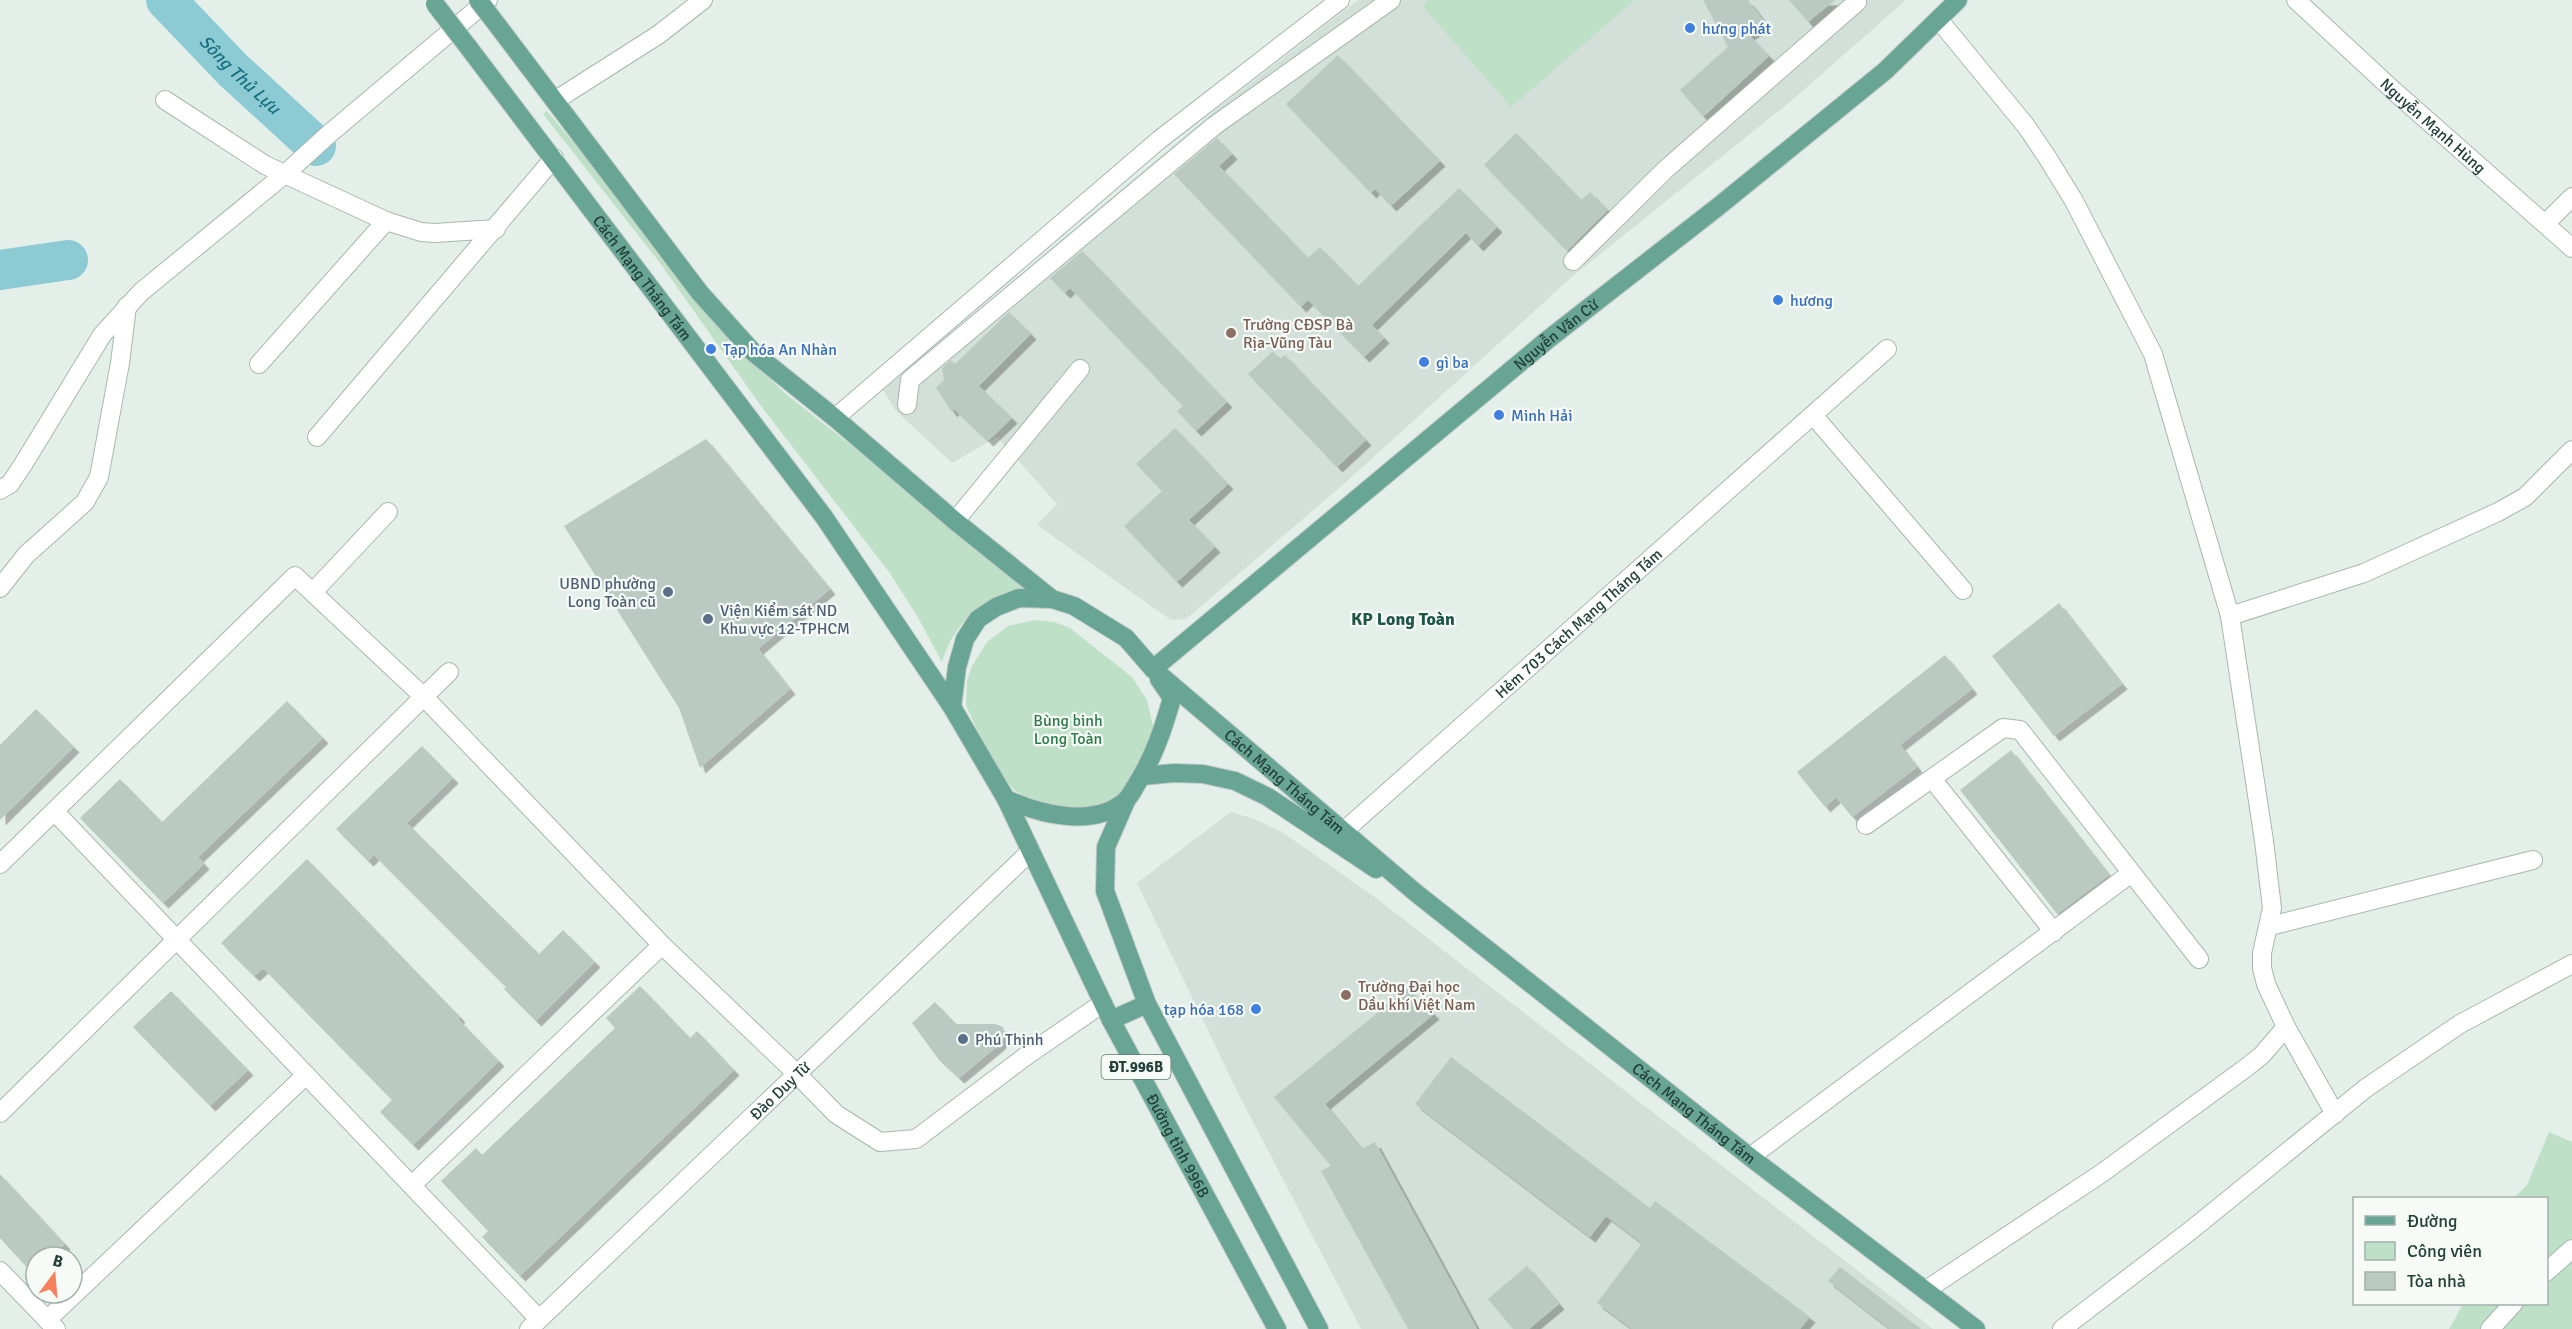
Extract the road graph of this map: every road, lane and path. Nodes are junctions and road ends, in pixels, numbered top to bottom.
1 (478, 0) edge
2 (488, 0) edge
3 (703, 0) edge
4 (1340, 0) edge
5 (1390, 0) edge
6 (1856, 0) edge
7 (1958, 0) edge
8 (2296, 0) edge
9 (434, 2) edge
10 (1939, 20) junction
11 (165, 100) dead end
12 (556, 100) junction
13 (554, 158) junction
14 (285, 174) junction
15 (2572, 197) edge
16 (386, 221) junction
17 (2545, 224) junction
18 (496, 229) junction
19 (2572, 249) edge
20 (1573, 261) dead end
21 (127, 306) junction
22 (1887, 349) dead end
23 (260, 364) dead end
24 (1080, 369) dead end
25 (907, 405) dead end
26 (1813, 415) junction
27 (835, 418) junction
28 (317, 437) dead end
29 (2572, 450) edge
30 (0, 490) edge
31 (388, 512) dead end
32 (955, 521) junction
33 (0, 588) edge
34 (1963, 590) dead end
35 (313, 592) junction
36 (1052, 598) junction
37 (2230, 616) junction
38 (1153, 669) junction
39 (449, 672) dead end
40 (424, 698) junction
41 (952, 707) junction
42 (1142, 776) junction
43 (1933, 780) junction
44 (1006, 799) junction
45 (1126, 801) junction
46 (55, 812) junction
47 (1866, 825) dead end
48 (1345, 830) junction
49 (1031, 851) junction
50 (2533, 860) dead end
51 (0, 864) edge
52 (2130, 874) junction
53 (1416, 893) junction
54 (2270, 926) junction
55 (2054, 932) junction
56 (178, 940) junction
57 (662, 945) junction
58 (2199, 960) dead end
59 (2572, 964) edge
60 (1147, 1004) junction
61 (1107, 1012) junction
62 (2286, 1027) junction
63 (796, 1073) junction
64 (306, 1075) junction
65 (0, 1113) edge
66 (2335, 1114) junction
67 (1750, 1156) junction
68 (412, 1185) junction
69 (2572, 1249) edge
70 (0, 1271) edge
71 (2548, 1271) edge
72 (1926, 1290) junction
73 (2512, 1305) edge
74 (52, 1324) edge
75 (534, 1324) edge
76 (1277, 1329) edge
77 (1319, 1329) edge
78 (1976, 1329) edge
79 (2062, 1329) edge
80 (2490, 1329) edge

1 - 12 main road, bridge
2 - 14 street
3 - 12 street
4 - 27 street
5 - 25 street
6 - 20 street
7 - 10 main road, Nguyễn Văn Cừ
8 - 17 street, Nguyễn Mạnh Hùng
9 - 13 main road, Cách Mạng Tháng Tám, bridge
10 - 37 street
10 - 38 main road, Nguyễn Văn Cừ
11 - 14 street
12 - 27 main road
13 - 18 street
13 - 41 main road, Cách Mạng Tháng Tám
14 - 16 street
14 - 21 street
15 - 17 street
16 - 18 street
16 - 23 street
17 - 19 street, Nguyễn Mạnh Hùng
18 - 28 street
21 - 30 street
21 - 33 street
22 - 26 street, Hẻm 703 Cách Mạng Tháng Tám
24 - 32 street
26 - 34 street
26 - 48 street, Hẻm 703 Cách Mạng Tháng Tám
27 - 32 main road
29 - 37 street
31 - 35 street
32 - 36 main road
35 - 40 street
35 - 46 street
36 - 38 main road
36 - 41 main road
37 - 54 street
38 - 42 main road
38 - 48 main road, Cách Mạng Tháng Tám
39 - 40 street
40 - 56 street
40 - 57 street
41 - 44 main road
42 - 45 main road
42 - 53 main road, Cách Mạng Tháng Tám
43 - 47 street
43 - 52 street
43 - 55 street
44 - 45 main road
44 - 49 main road, Đường tỉnh 996B / ĐT.996B
45 - 60 main road, ĐT.996B
46 - 51 street
46 - 56 street
48 - 53 main road, Cách Mạng Tháng Tám
49 - 61 main road, Đường tỉnh 996B / ĐT.996B
49 - 63 street, Đào Duy Từ
50 - 54 street
52 - 55 street
52 - 58 street
53 - 67 main road, Cách Mạng Tháng Tám
54 - 62 street
55 - 67 street
56 - 64 street
56 - 65 street
57 - 63 street
57 - 68 street
59 - 66 street
60 - 61 main road
60 - 77 main road, ĐT.996B
61 - 63 street
61 - 76 main road, Đường tỉnh 996B / ĐT.996B
62 - 66 street
62 - 72 street
63 - 75 street, Đào Duy Từ
64 - 68 street
64 - 74 street
66 - 79 street
67 - 72 main road, Cách Mạng Tháng Tám
68 - 75 street
69 - 71 street
70 - 74 street
72 - 78 main road, Cách Mạng Tháng Tám
73 - 80 street

